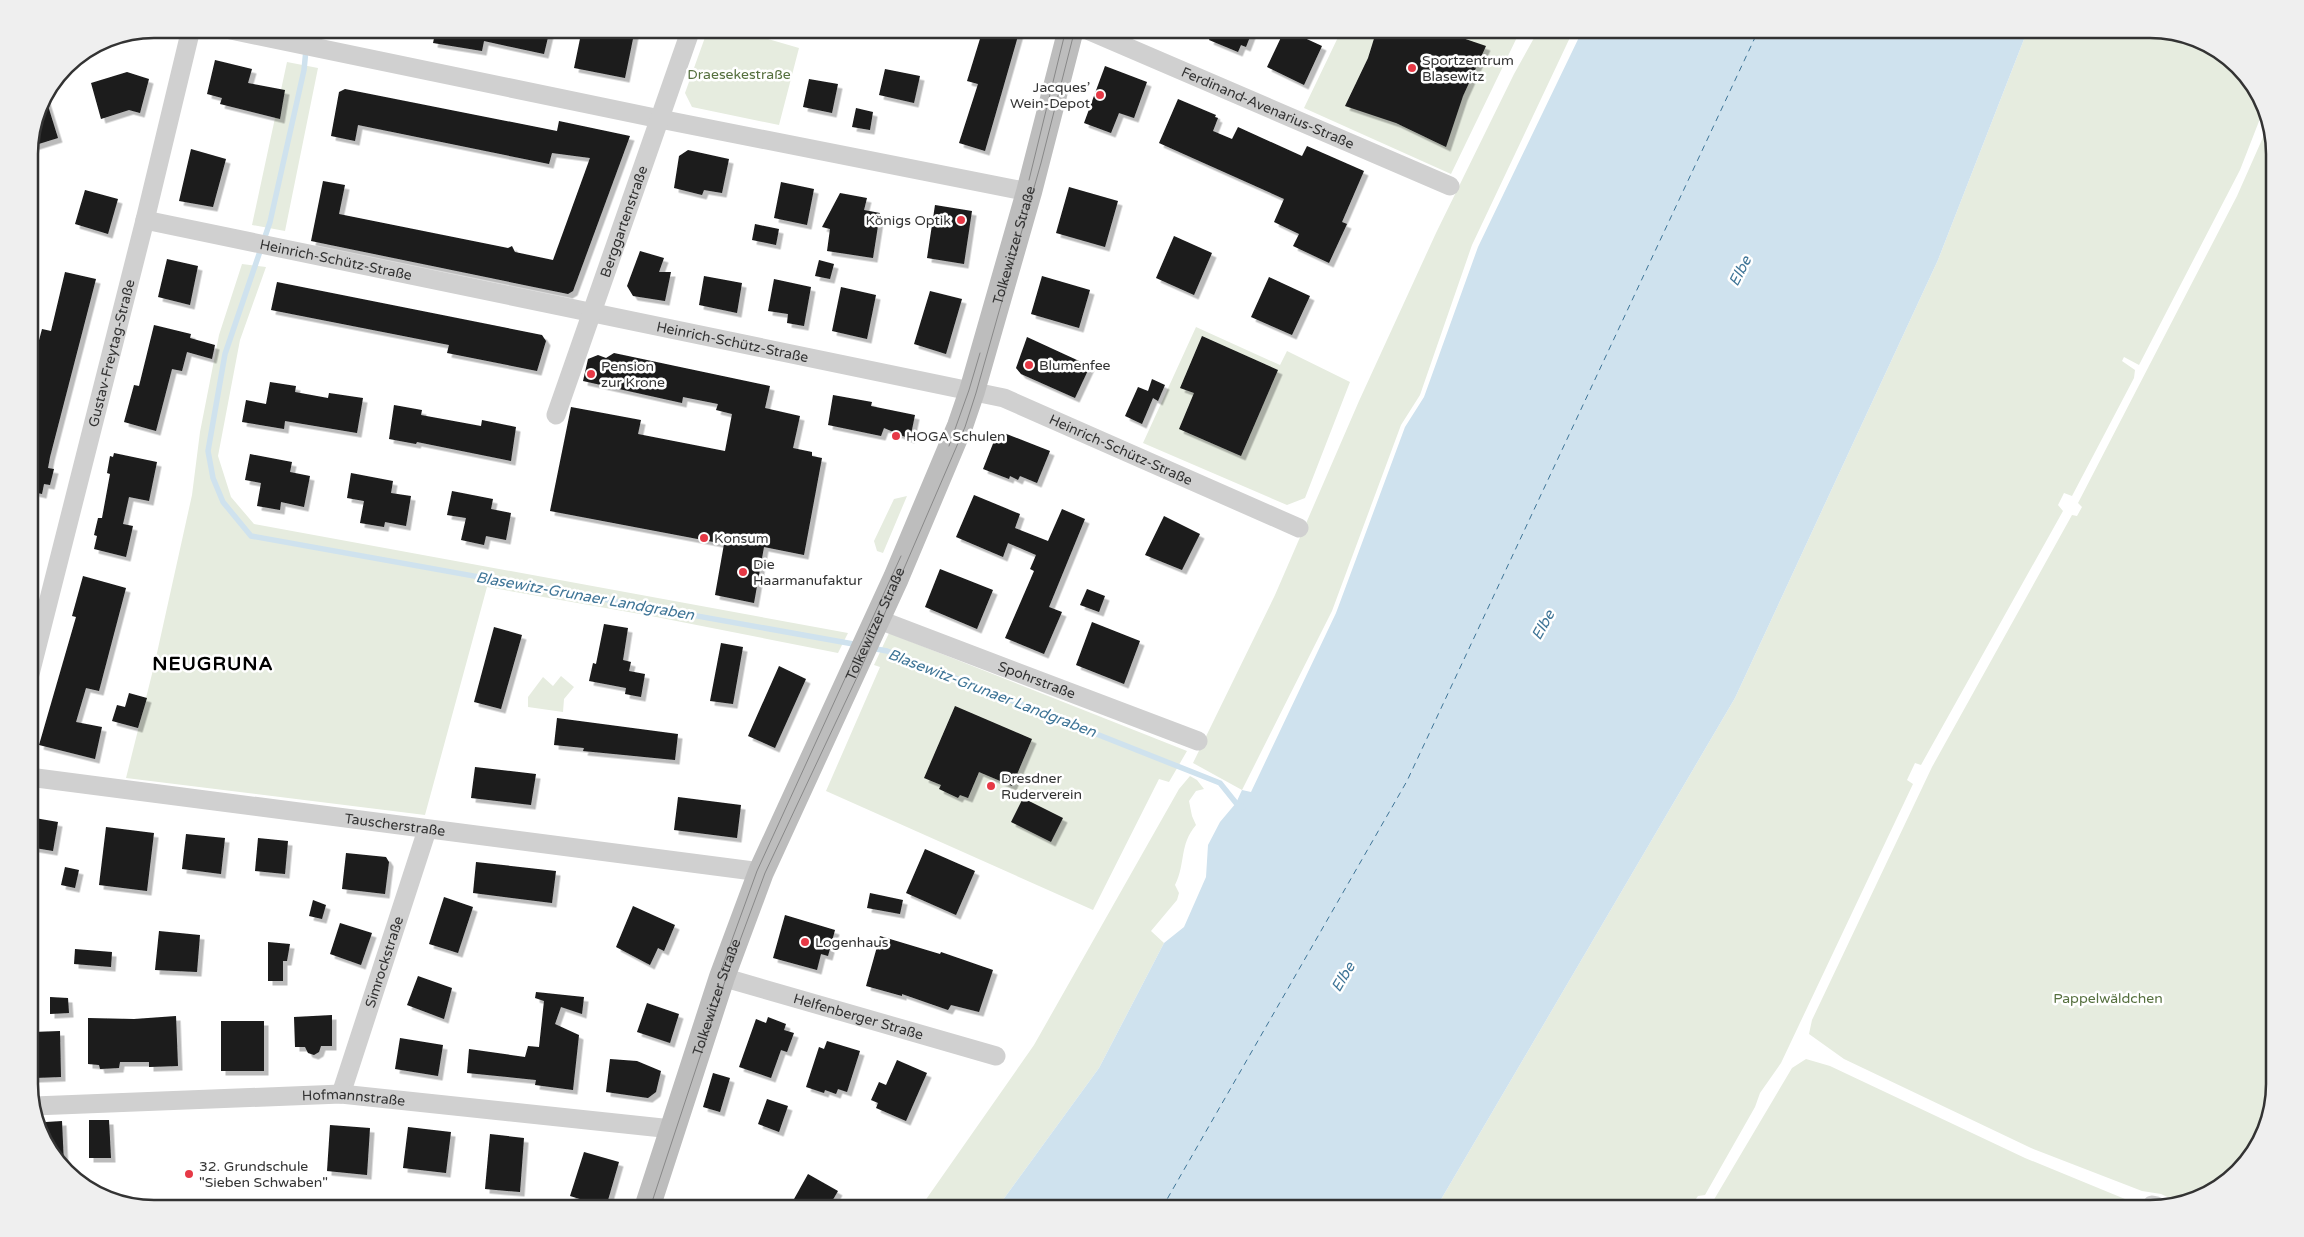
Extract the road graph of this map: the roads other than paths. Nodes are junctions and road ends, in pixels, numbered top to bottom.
1 (189, 37) edge
2 (264, 37) edge
3 (688, 37) edge
4 (1069, 37) edge
5 (1104, 37) edge
6 (660, 119) junction
7 (1450, 186) dead end
8 (1029, 192) junction
9 (145, 220) junction
10 (590, 312) junction
11 (972, 391) junction
12 (556, 415) dead end
13 (1299, 528) dead end
14 (875, 622) junction
15 (38, 642) edge
16 (1198, 741) dead end
17 (38, 778) edge
18 (427, 830) junction
19 (761, 872) junction
20 (722, 977) junction
21 (996, 1056) dead end
22 (341, 1094) junction
23 (40, 1106) edge
24 (672, 1129) junction
25 (650, 1200) edge

1 - 9 street, Gustav-Freytag-Straße
2 - 6 street
3 - 6 street, Berggartenstraße
4 - 8 main road, Tolkewitzer Straße
5 - 7 street, Ferdinand-Avenarius-Straße
6 - 8 street
6 - 10 street, Berggartenstraße
8 - 11 main road, Tolkewitzer Straße
9 - 10 street, Heinrich-Schütz-Straße
9 - 15 street, Gustav-Freytag-Straße
10 - 11 street, Heinrich-Schütz-Straße
10 - 12 street, Berggartenstraße
11 - 13 street, Heinrich-Schütz-Straße
11 - 14 main road, Tolkewitzer Straße
14 - 16 street, Spohrstraße
14 - 19 main road, Tolkewitzer Straße
17 - 18 street, Tauscherstraße
18 - 19 street, Tauscherstraße
18 - 22 street, Simrockstraße
19 - 20 main road, Tolkewitzer Straße
20 - 21 street, Helfenberger Straße
20 - 24 main road, Tolkewitzer Straße
22 - 23 street, Hofmannstraße
22 - 24 street, Hofmannstraße
24 - 25 main road, Tolkewitzer Straße

